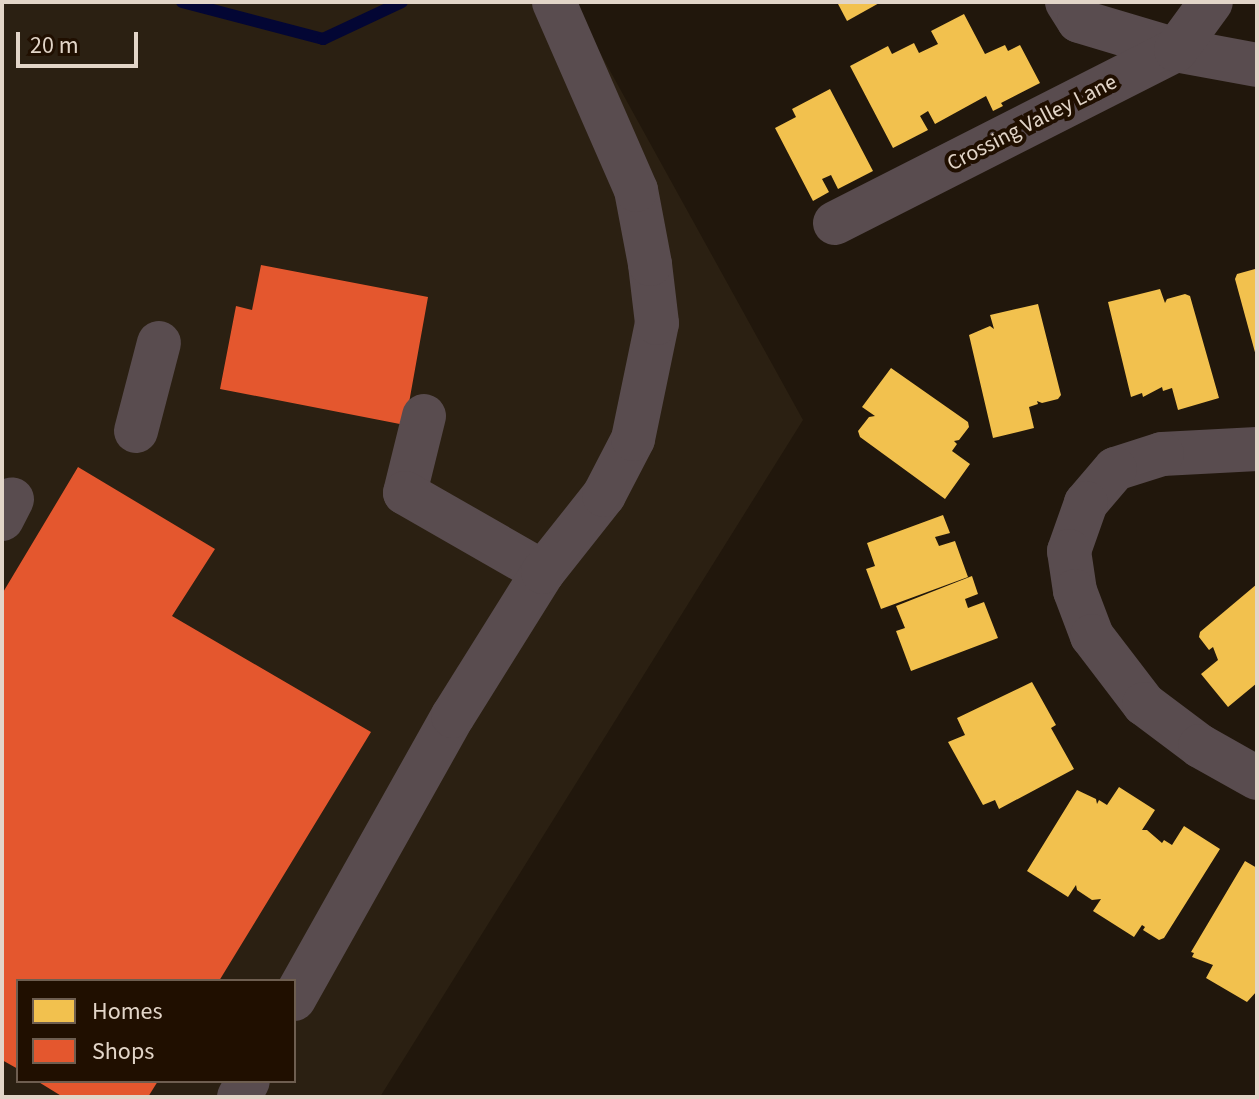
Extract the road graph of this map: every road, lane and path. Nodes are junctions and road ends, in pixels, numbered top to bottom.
1 (554, 2) edge
2 (1067, 2) edge
3 (1211, 2) edge
4 (1176, 50) junction
5 (1257, 65) edge
6 (835, 223) dead end
7 (159, 343) dead end
8 (424, 416) dead end
9 (136, 431) dead end
10 (1257, 449) edge
11 (543, 572) junction
12 (1257, 778) edge
13 (296, 995) edge

1 - 11 street
2 - 4 street
3 - 4 street, Crossing Valley Lane
4 - 5 street
4 - 6 street, Crossing Valley Lane
7 - 9 street
8 - 11 street
10 - 12 street
11 - 13 street

